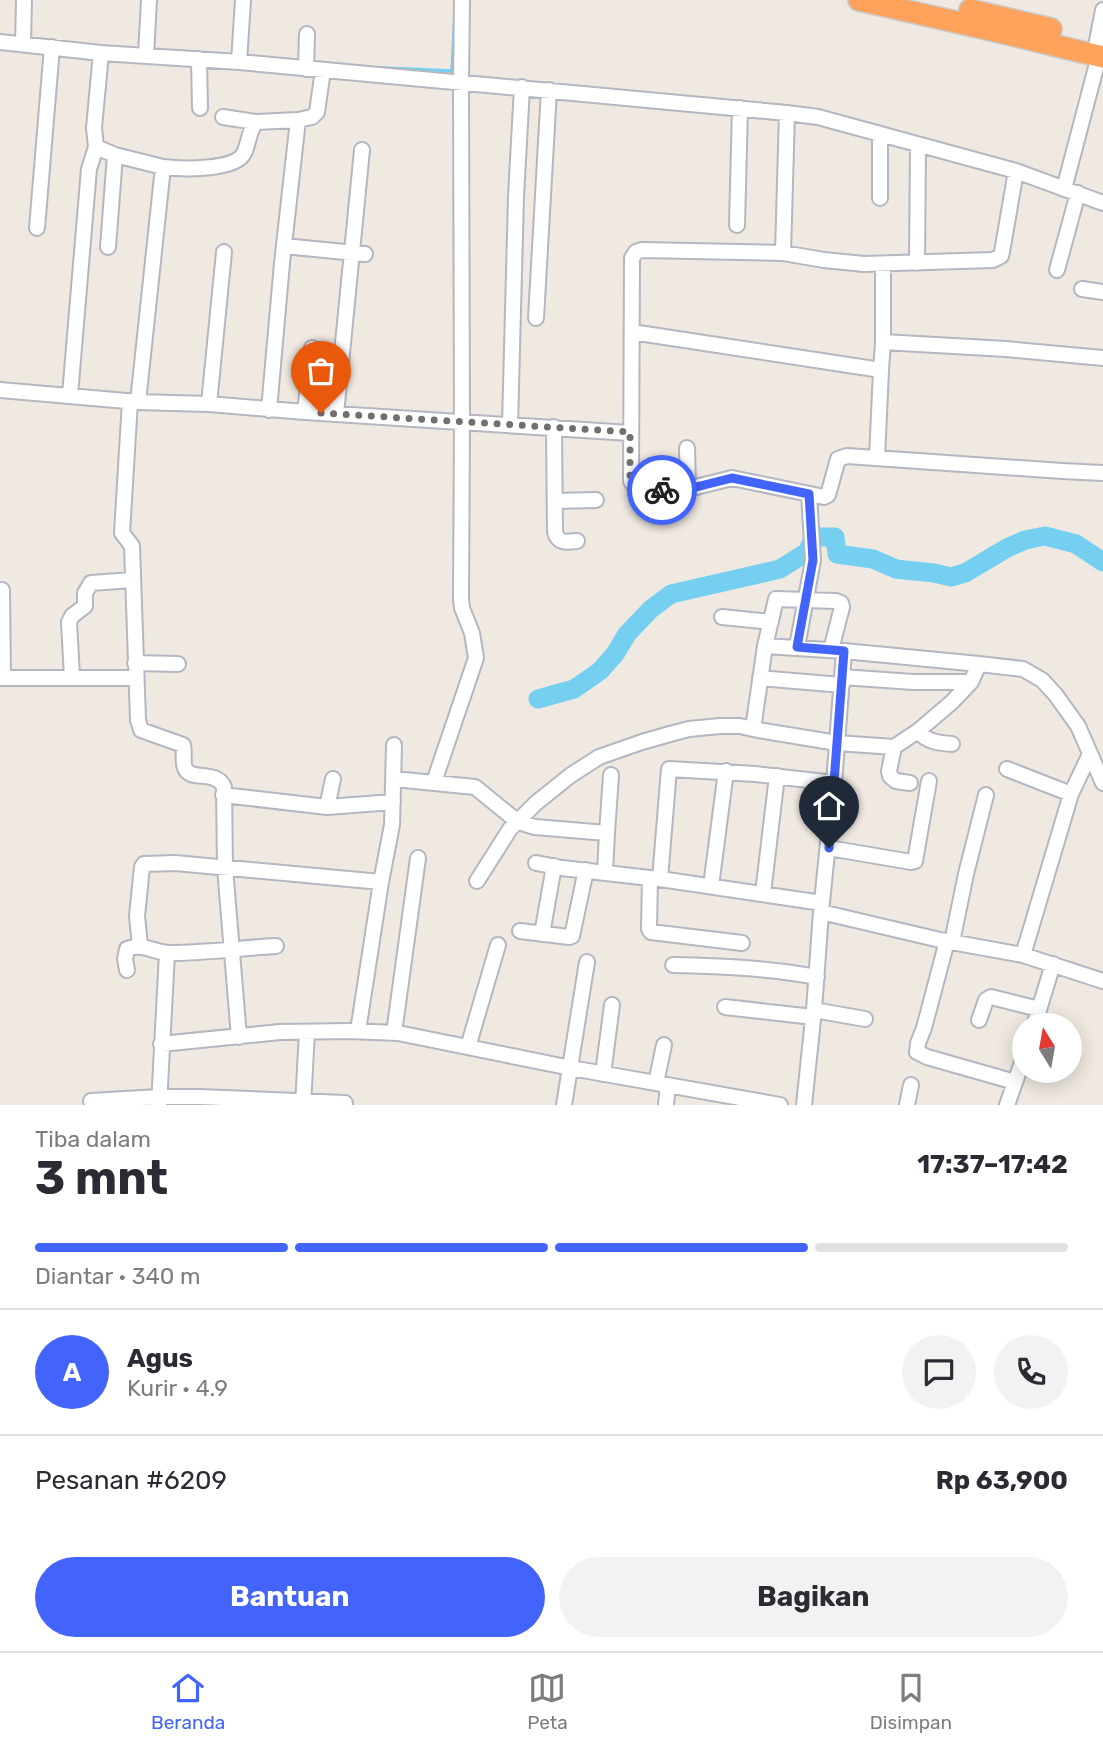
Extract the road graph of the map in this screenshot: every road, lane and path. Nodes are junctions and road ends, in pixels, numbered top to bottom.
1 (24, 0) edge
2 (149, 0) edge
3 (243, 0) edge
4 (462, 0) edge
5 (859, 0) edge
6 (924, 0) edge
7 (1103, 10) edge
8 (307, 34) dead end
9 (0, 42) edge
10 (23, 44) junction
11 (51, 47) junction
12 (1101, 49) edge
13 (101, 53) junction
14 (146, 55) junction
15 (199, 59) junction
16 (239, 62) junction
17 (306, 66) junction
18 (323, 70) junction
19 (461, 82) junction
20 (522, 87) junction
21 (549, 90) junction
22 (200, 108) dead end
23 (740, 108) junction
24 (787, 113) junction
25 (223, 117) dead end
26 (298, 120) junction
27 (256, 122) junction
28 (880, 135) junction
29 (918, 145) junction
30 (96, 147) junction
31 (362, 150) dead end
32 (115, 155) junction
33 (163, 167) junction
34 (1016, 171) junction
35 (1071, 191) junction
36 (880, 198) dead end
37 (1103, 202) edge
38 (737, 225) dead end
39 (37, 228) dead end
40 (284, 246) junction
41 (108, 247) dead end
42 (224, 252) dead end
43 (358, 253) junction
44 (783, 253) junction
45 (917, 263) junction
46 (883, 264) junction
47 (1057, 270) dead end
48 (1082, 289) dead end
49 (1103, 292) edge
50 (536, 318) dead end
51 (632, 332) junction
52 (883, 342) junction
53 (312, 348) dead end
54 (1103, 358) edge
55 (881, 370) junction
56 (0, 390) edge
57 (70, 395) junction
58 (134, 401) junction
59 (209, 404) junction
60 (269, 410) junction
61 (305, 412) junction
62 (336, 414) junction
63 (462, 422) junction
64 (510, 425) junction
65 (554, 427) junction
66 (630, 432) junction
67 (687, 449) dead end
68 (877, 458) junction
69 (1103, 472) edge
70 (688, 489) junction
71 (809, 494) junction
72 (596, 500) dead end
73 (555, 501) junction
74 (577, 541) dead end
75 (132, 580) junction
76 (2, 590) edge
77 (805, 599) junction
78 (722, 617) dead end
79 (771, 622) junction
80 (765, 646) junction
81 (797, 647) junction
82 (837, 651) junction
83 (135, 663) junction
84 (178, 664) dead end
85 (979, 664) junction
86 (72, 677) junction
87 (1, 678) edge
88 (136, 678) junction
89 (760, 678) junction
90 (842, 681) junction
91 (971, 682) junction
92 (753, 729) junction
93 (918, 732) junction
94 (837, 743) junction
95 (952, 744) dead end
96 (394, 745) dead end
97 (894, 747) junction
98 (1090, 754) junction
99 (1007, 769) dead end
100 (726, 771) junction
101 (611, 775) dead end
102 (777, 776) junction
103 (333, 779) dead end
104 (394, 779) junction
105 (929, 781) dead end
106 (435, 782) junction
107 (834, 783) junction
108 (910, 783) dead end
109 (1103, 783) edge
110 (1070, 794) junction
111 (223, 795) junction
112 (986, 795) dead end
113 (393, 802) junction
114 (327, 807) junction
115 (518, 822) junction
116 (607, 833) junction
117 (829, 848) junction
118 (418, 858) dead end
119 (536, 863) dead end
120 (554, 866) junction
121 (225, 868) junction
122 (586, 870) junction
123 (605, 872) junction
124 (655, 879) junction
125 (477, 881) dead end
126 (381, 882) junction
127 (711, 886) junction
128 (763, 893) junction
129 (822, 907) junction
130 (520, 931) dead end
131 (542, 934) junction
132 (949, 942) junction
133 (741, 943) dead end
134 (498, 945) dead end
135 (140, 946) junction
136 (276, 946) dead end
137 (231, 948) junction
138 (167, 953) junction
139 (1023, 955) junction
140 (587, 961) dead end
141 (1053, 964) junction
142 (673, 965) dead end
143 (127, 970) dead end
144 (817, 977) junction
145 (1103, 981) edge
146 (612, 1005) dead end
147 (725, 1007) dead end
148 (1039, 1009) junction
149 (814, 1013) junction
150 (1038, 1013) edge
151 (865, 1019) dead end
152 (979, 1020) dead end
153 (358, 1031) junction
154 (307, 1032) junction
155 (400, 1034) junction
156 (239, 1037) junction
157 (161, 1044) junction
158 (664, 1045) dead end
159 (468, 1047) junction
160 (571, 1068) junction
161 (603, 1074) junction
162 (1012, 1081) edge
163 (1014, 1083) edge
164 (662, 1084) junction
165 (911, 1085) dead end
166 (727, 1100) edge
167 (91, 1101) dead end
168 (159, 1101) edge
169 (345, 1103) dead end
170 (303, 1104) edge
171 (564, 1105) edge
172 (666, 1105) edge
173 (780, 1105) edge
174 (804, 1105) edge
175 (907, 1105) edge
176 (1007, 1105) edge

1 - 10 street
2 - 14 street
3 - 16 street
4 - 19 street
5 - 12 highway
6 - 12 highway
7 - 12 street
8 - 17 street
9 - 10 street
10 - 11 street
11 - 13 street
11 - 39 street
12 - 35 street
13 - 14 street
13 - 30 street
14 - 15 street
15 - 16 street
15 - 22 street
16 - 17 street
17 - 18 street
18 - 19 street
18 - 26 street
19 - 20 street
19 - 63 street
20 - 21 street
20 - 64 street
21 - 23 street
21 - 50 street
23 - 24 street
23 - 38 street
24 - 28 street
24 - 44 street
25 - 27 street
26 - 27 street
26 - 40 street
27 - 33 street
28 - 29 street
28 - 36 street
29 - 34 street
29 - 45 street
30 - 32 street
30 - 57 street
31 - 43 street
32 - 33 street
32 - 41 street
33 - 58 street
34 - 35 street
34 - 45 street
35 - 37 street
35 - 47 street
40 - 43 street
40 - 60 street
42 - 59 street
43 - 62 street
44 - 46 street
44 - 51 street
45 - 46 street
46 - 52 street
48 - 49 street
51 - 55 street
51 - 66 street
52 - 54 street
52 - 55 street
53 - 61 street
55 - 68 street
56 - 57 street
57 - 58 street
58 - 59 street
58 - 75 street
59 - 60 street
60 - 61 street
61 - 62 street
62 - 63 street
63 - 64 street
63 - 106 street
64 - 65 street
65 - 66 street
65 - 73 street
66 - 70 street
67 - 70 street
68 - 69 street
68 - 71 street
70 - 71 street
71 - 77 street
72 - 73 street
73 - 74 street
75 - 83 street
75 - 86 street
76 - 87 street
77 - 79 street
77 - 81 street
77 - 82 street
78 - 79 street
79 - 80 street
80 - 81 street
80 - 89 street
81 - 82 street
82 - 85 street
82 - 90 street
83 - 84 street
83 - 88 street
85 - 91 street
85 - 98 street
86 - 87 street
86 - 88 street
88 - 111 street
89 - 90 street
89 - 92 street
90 - 91 street
90 - 94 street
91 - 93 street
92 - 94 street
92 - 115 street
93 - 95 street
93 - 97 street
94 - 97 street
94 - 107 street
96 - 104 street
97 - 108 street
98 - 109 street
98 - 110 street
99 - 110 street
100 - 102 street
100 - 124 street
100 - 127 street
101 - 116 street
102 - 107 street
102 - 128 street
103 - 114 street
104 - 106 street
104 - 113 street
105 - 117 street
106 - 115 street
107 - 117 street
110 - 139 street
111 - 114 street
111 - 121 street
112 - 132 street
113 - 114 street
113 - 126 street
115 - 116 street
115 - 125 street
116 - 123 street
117 - 129 street
118 - 155 street
119 - 120 street
120 - 122 street
120 - 131 street
121 - 126 street
121 - 135 street
121 - 137 street
122 - 123 street
122 - 131 street
123 - 124 street
124 - 127 street
124 - 133 street
126 - 153 street
127 - 128 street
128 - 129 street
129 - 132 street
129 - 144 street
130 - 131 street
132 - 139 street
132 - 162 street
134 - 159 street
135 - 138 street
135 - 143 street
136 - 137 street
137 - 138 street
137 - 156 street
138 - 157 street
139 - 141 street
140 - 160 street
141 - 145 street
141 - 148 street
142 - 144 street
144 - 149 street
146 - 161 street
147 - 149 street
148 - 150 street
148 - 152 street
149 - 151 street
149 - 174 street
153 - 154 street
153 - 155 street
154 - 156 street
154 - 170 street
155 - 159 street
156 - 157 street
157 - 168 street
158 - 164 street
159 - 160 street
160 - 161 street
160 - 171 street
161 - 164 street
163 - 176 street
164 - 166 street
164 - 172 street
165 - 175 street
166 - 173 street
167 - 168 street
168 - 170 street
169 - 170 street

